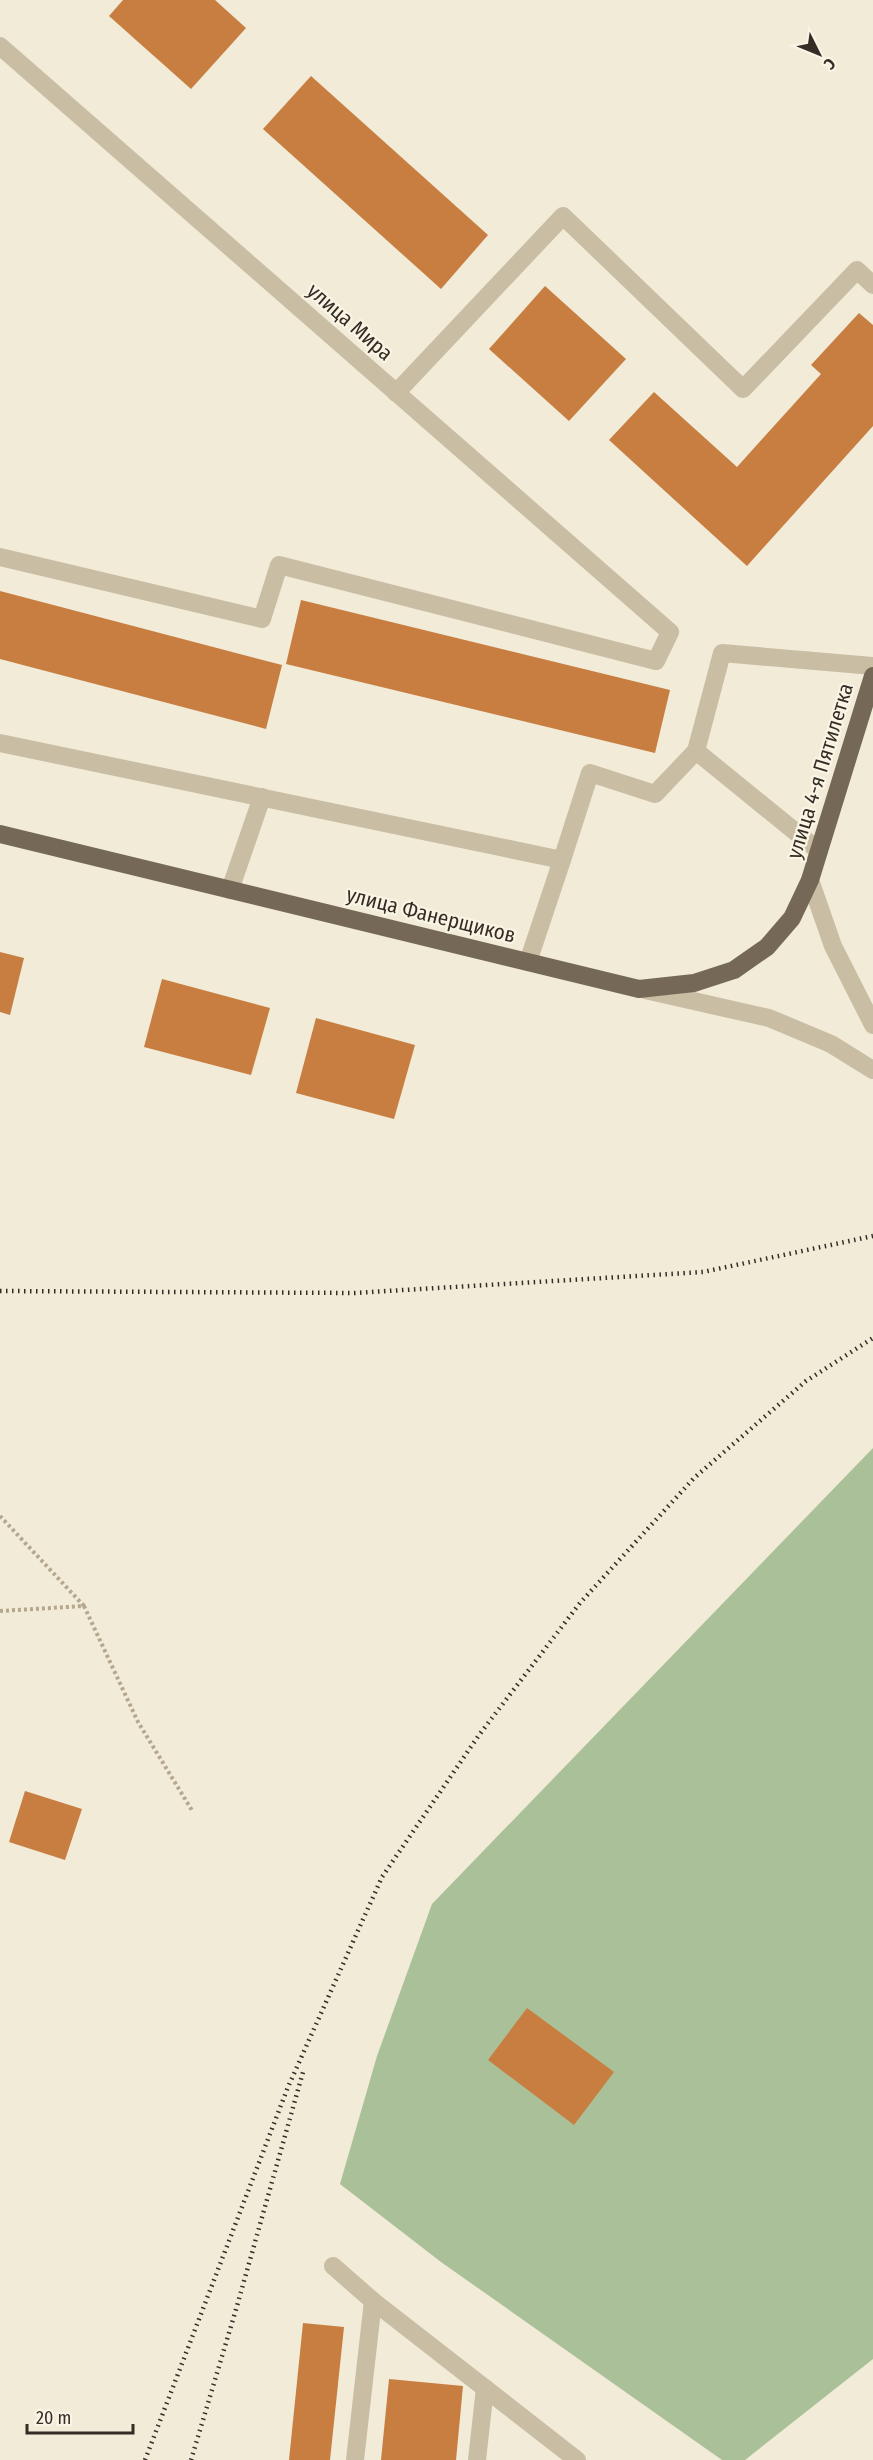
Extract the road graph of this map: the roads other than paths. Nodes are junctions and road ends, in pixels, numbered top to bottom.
1 (1, 50) edge
2 (873, 285) edge
3 (396, 393) junction
4 (0, 557) edge
5 (873, 666) edge
6 (873, 676) edge
7 (0, 743) edge
8 (696, 751) junction
9 (262, 797) junction
10 (0, 834) edge
11 (819, 851) junction
12 (562, 860) junction
13 (810, 880) junction
14 (230, 890) junction
15 (528, 962) junction
16 (639, 988) junction
17 (873, 1025) edge
18 (873, 1070) edge
19 (333, 2266) dead end
20 (373, 2301) junction
21 (485, 2388) junction
22 (355, 2460) edge
23 (477, 2460) edge
24 (577, 2460) edge

1 - 3 street, улица Мира
2 - 3 street
3 - 4 street, улица Мира
5 - 8 street
6 - 11 main road, улица 4-я Пятилетка
7 - 9 street
8 - 11 street
8 - 12 street
9 - 12 street
9 - 14 street
10 - 14 main road, улица Фанерщиков
11 - 13 main road, улица 4-я Пятилетка
12 - 15 street
13 - 16 main road, улица Фанерщиков
13 - 17 street
14 - 15 main road, улица Фанерщиков
15 - 16 main road, улица Фанерщиков
16 - 18 street
19 - 20 street
20 - 21 street
20 - 22 street
21 - 23 street
21 - 24 street

